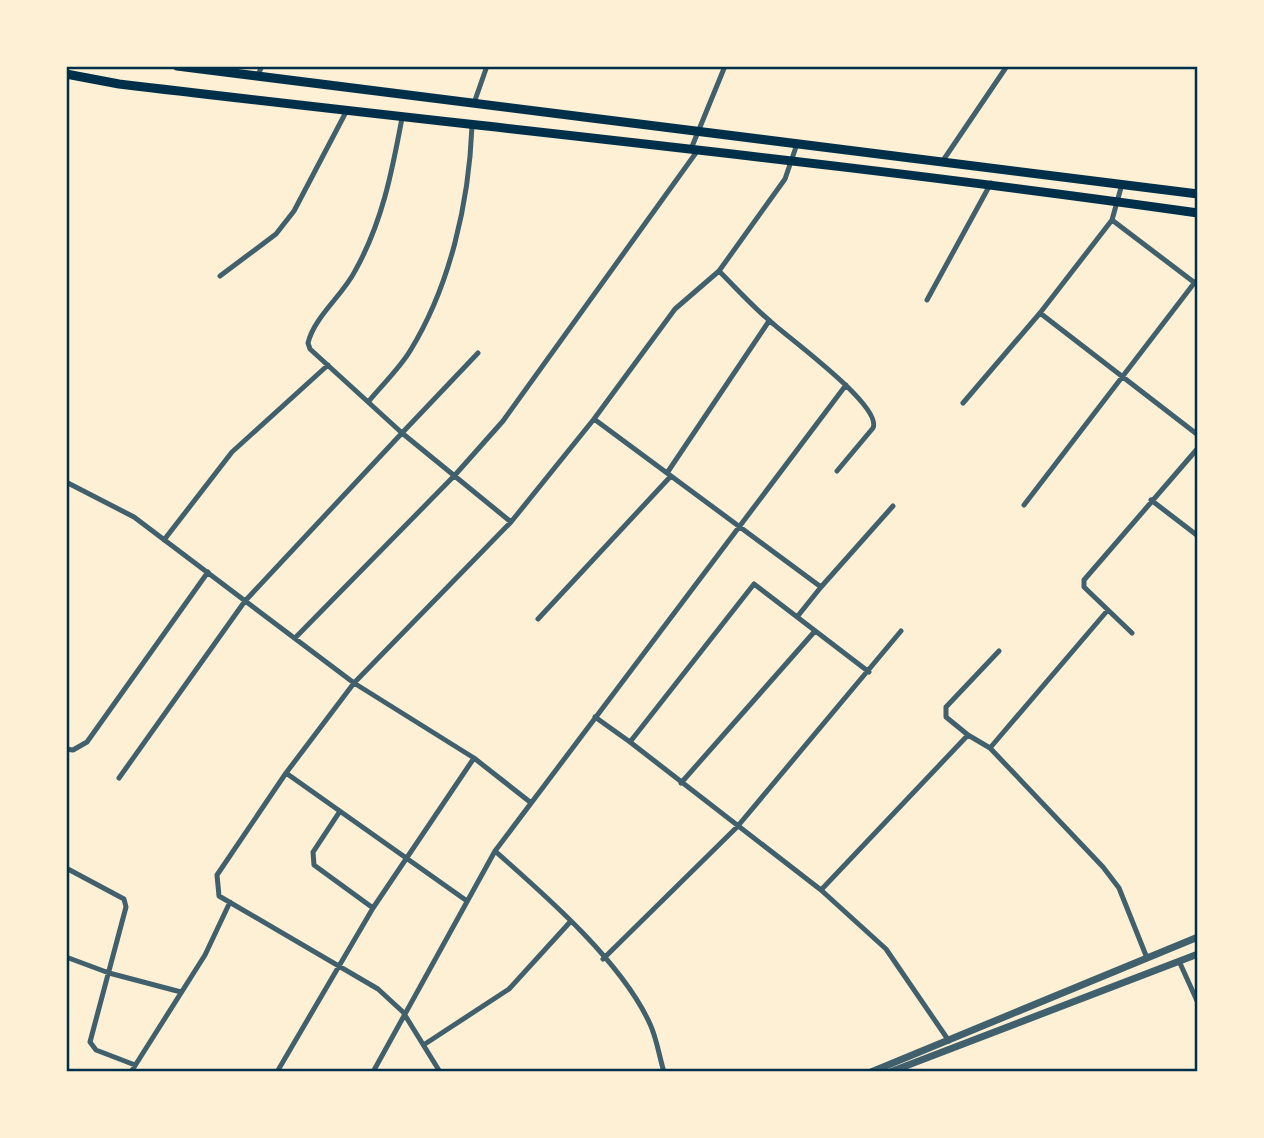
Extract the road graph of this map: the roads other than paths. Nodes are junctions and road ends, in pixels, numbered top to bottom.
1 (177, 66) edge
2 (262, 66) edge
3 (487, 66) edge
4 (725, 66) edge
5 (1007, 66) edge
6 (66, 74) edge
7 (257, 77) junction
8 (473, 104) junction
9 (346, 111) junction
10 (402, 118) junction
11 (472, 126) junction
12 (696, 132) junction
13 (797, 144) junction
14 (695, 150) junction
15 (794, 161) junction
16 (942, 162) junction
17 (991, 183) junction
18 (1122, 184) junction
19 (1198, 194) edge
20 (1116, 201) junction
21 (1198, 213) edge
22 (1112, 220) junction
23 (719, 271) junction
24 (220, 276) dead end
25 (1196, 283) edge
26 (928, 300) dead end
27 (1040, 313) junction
28 (769, 321) junction
29 (478, 353) dead end
30 (328, 365) junction
31 (1122, 377) junction
32 (846, 385) junction
33 (369, 401) junction
34 (963, 403) dead end
35 (594, 419) junction
36 (402, 433) junction
37 (1198, 435) edge
38 (1198, 448) edge
39 (837, 471) dead end
40 (669, 474) junction
41 (456, 475) junction
42 (66, 482) edge
43 (1151, 500) junction
44 (1024, 505) dead end
45 (893, 506) dead end
46 (511, 522) junction
47 (741, 527) junction
48 (1198, 536) edge
49 (164, 540) junction
50 (208, 572) junction
51 (821, 587) junction
52 (245, 601) junction
53 (1107, 611) junction
54 (797, 617) junction
55 (538, 619) dead end
56 (815, 631) junction
57 (901, 631) dead end
58 (1132, 633) dead end
59 (295, 638) junction
60 (999, 650) dead end
61 (869, 672) junction
62 (355, 684) junction
63 (595, 717) junction
64 (968, 735) junction
65 (630, 742) junction
66 (990, 748) junction
67 (66, 749) edge
68 (474, 758) junction
69 (286, 773) junction
70 (119, 778) dead end
71 (681, 783) junction
72 (530, 802) junction
73 (340, 811) junction
74 (737, 827) junction
75 (495, 851) junction
76 (407, 858) junction
77 (66, 868) edge
78 (821, 890) junction
79 (467, 901) junction
80 (230, 902) junction
81 (373, 908) junction
82 (571, 921) junction
83 (1198, 937) edge
84 (1198, 954) edge
85 (66, 957) edge
86 (1147, 958) junction
87 (603, 959) junction
88 (1179, 961) junction
89 (340, 965) junction
90 (109, 973) junction
91 (181, 992) junction
92 (1198, 1003) edge
93 (403, 1012) junction
94 (949, 1041) junction
95 (425, 1044) junction
96 (133, 1068) edge
97 (277, 1072) edge
98 (373, 1072) edge
99 (440, 1072) edge
100 (664, 1072) edge
101 (871, 1072) edge
102 (890, 1072) edge

1 - 7 main road
2 - 7 street
3 - 8 street
4 - 12 street
5 - 16 street
6 - 9 main road
7 - 8 main road
8 - 12 main road
9 - 10 main road
9 - 24 street
10 - 11 main road
10 - 30 street
11 - 14 main road
11 - 33 street
12 - 13 main road
12 - 14 street
13 - 15 street
13 - 16 main road
14 - 15 main road
14 - 41 street
15 - 17 main road
15 - 23 street
16 - 18 main road
17 - 20 main road
17 - 26 street
18 - 19 main road
18 - 20 street
20 - 21 main road
20 - 22 street
22 - 25 street
22 - 27 street
23 - 28 street
23 - 35 street
25 - 31 street
27 - 31 street
27 - 34 street
28 - 32 street
28 - 40 street
29 - 36 street
30 - 33 street
30 - 49 street
31 - 37 street
31 - 44 street
32 - 39 street
32 - 47 street
33 - 36 street
35 - 40 street
35 - 46 street
36 - 41 street
36 - 52 street
38 - 43 street
40 - 47 street
40 - 55 street
41 - 46 street
41 - 59 street
42 - 49 street
43 - 48 street
43 - 53 street
45 - 51 street
46 - 62 street
47 - 51 street
47 - 63 street
49 - 50 street
50 - 52 street
50 - 67 street
51 - 54 street
52 - 59 street
52 - 70 street
53 - 58 street
53 - 66 street
54 - 56 street
54 - 65 street
56 - 61 street
56 - 71 street
57 - 61 street
59 - 62 street
60 - 64 street
61 - 74 street
62 - 68 street
62 - 69 street
63 - 65 street
63 - 72 street
64 - 66 street
64 - 78 street
65 - 71 street
66 - 86 street
68 - 72 street
68 - 76 street
69 - 73 street
69 - 80 street
71 - 74 street
72 - 75 street
73 - 76 street
73 - 81 street
74 - 78 street
74 - 87 street
75 - 79 street
75 - 82 street
76 - 79 street
76 - 81 street
77 - 90 street
78 - 94 street
79 - 93 street
80 - 89 street
80 - 91 street
81 - 89 street
82 - 87 street
82 - 95 street
83 - 86 street
84 - 88 street
85 - 90 street
86 - 94 street
87 - 100 street
88 - 92 street
88 - 102 street
89 - 93 street
89 - 97 street
90 - 91 street
90 - 96 street
91 - 96 street
93 - 95 street
93 - 98 street
94 - 101 street
95 - 99 street

